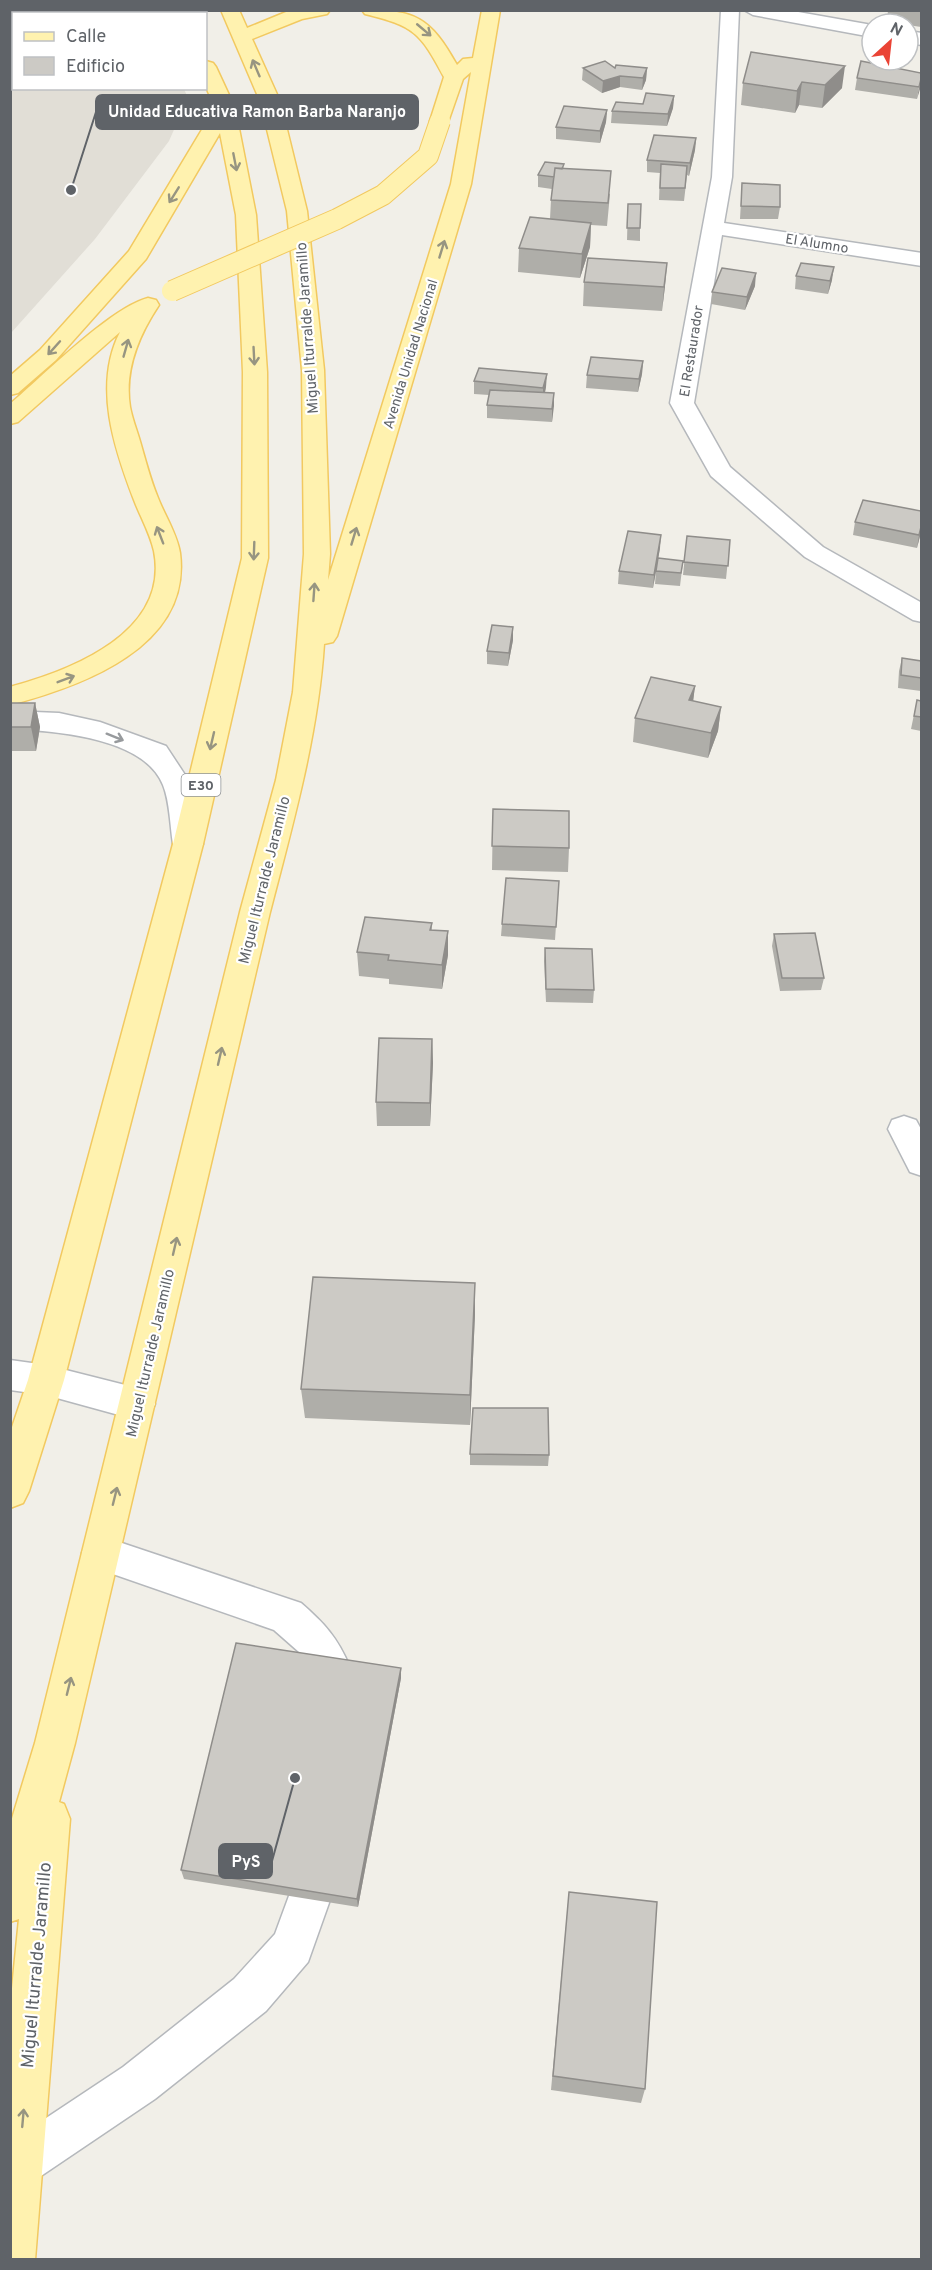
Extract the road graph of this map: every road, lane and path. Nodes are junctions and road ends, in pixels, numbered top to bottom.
1 (230, 10) edge
2 (321, 10) edge
3 (371, 10) edge
4 (491, 10) edge
5 (730, 10) edge
6 (753, 10) edge
7 (860, 29) edge
8 (243, 36) junction
9 (484, 49) junction
10 (207, 69) edge
11 (454, 78) junction
12 (225, 108) junction
13 (712, 227) junction
14 (921, 260) edge
15 (148, 305) junction
16 (10, 388) edge
17 (10, 417) edge
18 (921, 614) edge
19 (307, 692) junction
20 (10, 696) edge
21 (10, 720) edge
22 (188, 844) junction
23 (904, 1129) dead end
24 (921, 1163) edge
25 (10, 1375) edge
26 (46, 1380) junction
27 (137, 1404) junction
28 (10, 1491) edge
29 (101, 1553) junction
30 (330, 1667) edge
31 (55, 1743) junction
32 (308, 1899) edge
33 (10, 1901) edge
34 (19, 2164) junction
35 (11, 2259) edge

1 - 8 main road, Miguel Iturralde Jaramillo
2 - 8 main road
3 -> 11 main road
4 - 9 main road, Avenida Unidad Nacional
5 - 13 street, El Restaurador
6 - 7 street
19 -> 8 main road, Miguel Iturralde Jaramillo
9 - 11 main road
19 -> 9 main road, Avenida Unidad Nacional
10 - 12 main road, E30
11 - 15 main road, bridge
12 -> 16 main road
12 -> 22 main road, E30
13 - 14 street, El Alumno
13 - 18 street, El Restaurador
15 - 17 main road
20 -> 15 main road
27 -> 19 main road, Miguel Iturralde Jaramillo
21 -> 22 street
22 - 26 main road, E30
23 - 24 street
25 - 26 street
26 - 27 street
26 - 28 main road, E30
29 -> 27 main road, Miguel Iturralde Jaramillo
29 - 30 street
31 -> 29 main road, Miguel Iturralde Jaramillo
31 - 33 main road, Miguel Iturralde Jaramillo
34 -> 31 main road, Miguel Iturralde Jaramillo
32 - 34 street
34 - 35 main road, Miguel Iturralde Jaramillo

